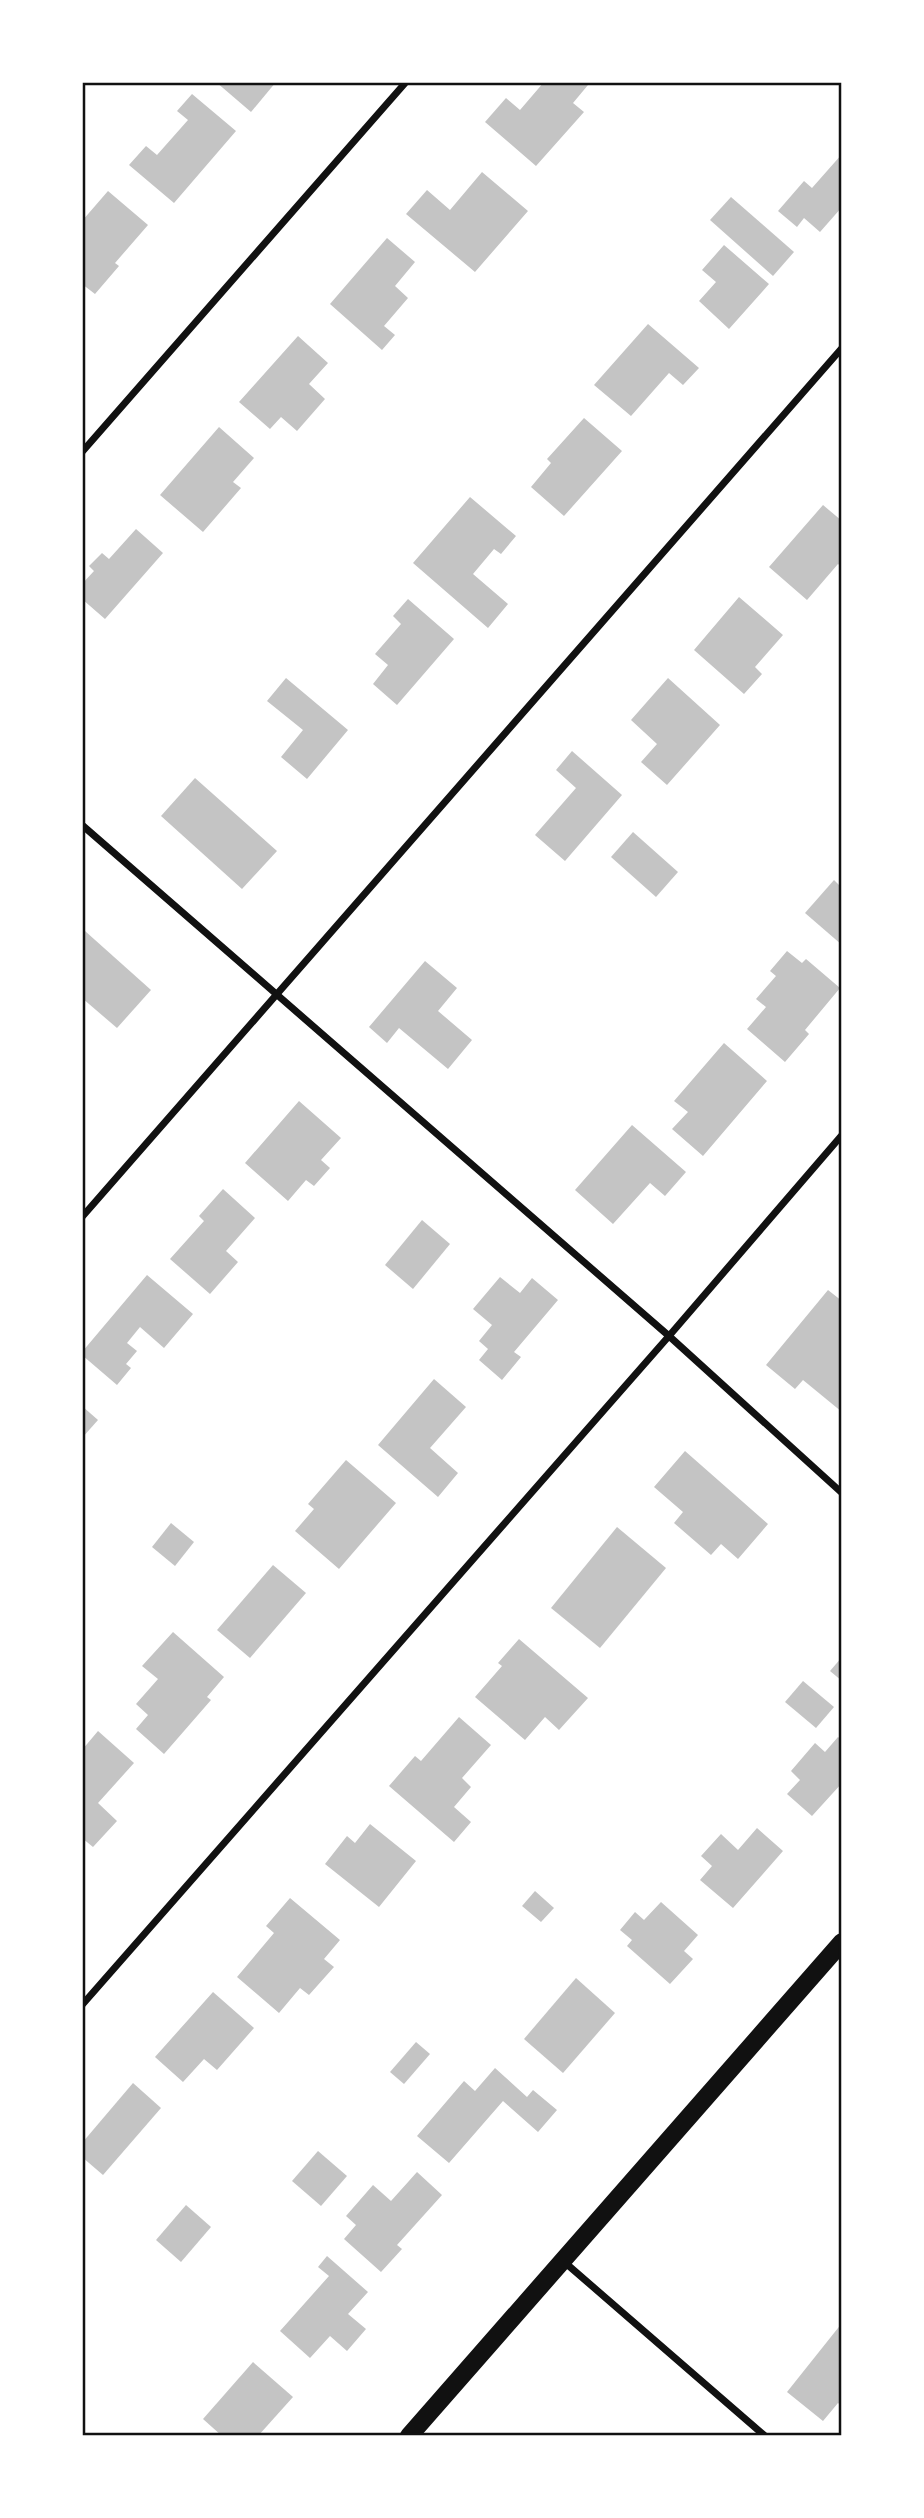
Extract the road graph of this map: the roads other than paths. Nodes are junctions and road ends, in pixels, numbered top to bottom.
1 (407, 82) edge
2 (842, 348) edge
3 (82, 452) edge
4 (82, 825) edge
5 (277, 995) junction
6 (842, 1135) edge
7 (82, 1217) edge
8 (668, 1336) junction
9 (842, 1493) edge
10 (842, 1942) edge
11 (82, 2005) edge
12 (562, 2260) junction
13 (408, 2436) edge
14 (765, 2436) edge

1 - 3 street
2 - 5 street
4 - 5 street
5 - 7 street
5 - 8 street
6 - 8 street
8 - 9 street
8 - 11 street
10 - 12 main road
12 - 13 main road
12 - 14 street

